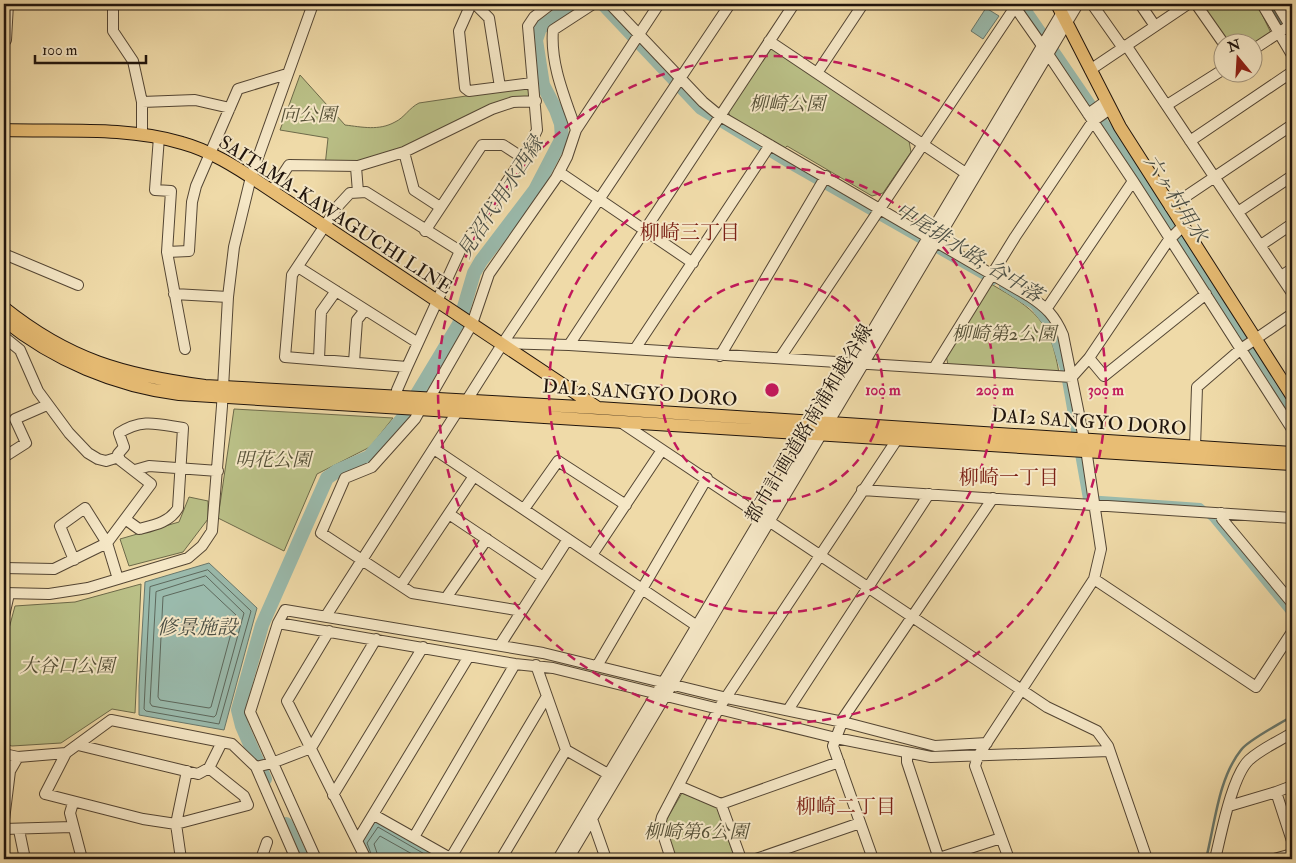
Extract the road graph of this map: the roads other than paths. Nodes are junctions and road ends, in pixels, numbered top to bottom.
1 (12, 4) edge
2 (113, 4) edge
3 (312, 4) edge
4 (471, 4) edge
5 (475, 4) edge
6 (551, 4) edge
7 (593, 4) edge
8 (610, 4) edge
9 (659, 4) edge
10 (730, 4) edge
11 (794, 4) edge
12 (863, 4) edge
13 (1078, 4) edge
14 (1092, 4) edge
15 (1140, 4) edge
16 (1188, 4) edge
17 (1196, 4) edge
18 (1262, 4) edge
19 (1277, 4) edge
20 (1016, 5) edge
21 (1063, 10) edge
22 (1155, 26) junction
23 (1287, 28) edge
24 (1216, 32) edge
25 (640, 35) junction
26 (770, 41) junction
27 (4, 43) edge
28 (1264, 43) edge
29 (1125, 47) junction
30 (1045, 50) junction
31 (1292, 55) edge
32 (1090, 70) junction
33 (1292, 72) edge
34 (817, 73) junction
35 (287, 74) junction
36 (1214, 75) edge
37 (680, 79) junction
38 (532, 83) junction
39 (500, 87) junction
40 (536, 101) junction
41 (142, 102) junction
42 (1108, 105) junction
43 (1166, 105) junction
44 (230, 108) junction
45 (720, 116) junction
46 (1090, 118) junction
47 (1292, 124) edge
48 (4, 130) edge
49 (576, 130) junction
50 (142, 135) junction
51 (159, 137) junction
52 (1190, 141) junction
53 (924, 144) junction
54 (770, 145) junction
55 (404, 152) junction
56 (212, 154) junction
57 (523, 158) junction
58 (1139, 158) junction
59 (356, 167) junction
60 (1125, 168) junction
61 (559, 172) junction
62 (967, 174) junction
63 (826, 176) junction
64 (1292, 176) edge
65 (251, 177) junction
66 (1215, 177) junction
67 (1133, 180) junction
68 (272, 191) junction
69 (358, 192) junction
70 (600, 200) junction
71 (440, 207) junction
72 (1170, 207) junction
73 (878, 212) junction
74 (1238, 212) junction
75 (1292, 224) edge
76 (325, 226) junction
77 (1182, 226) junction
78 (644, 230) junction
79 (425, 231) junction
80 (1171, 238) junction
81 (931, 244) junction
82 (1260, 245) junction
83 (460, 251) junction
84 (167, 252) junction
85 (4, 254) edge
86 (693, 263) junction
87 (298, 267) junction
88 (1292, 269) edge
89 (1281, 276) junction
90 (989, 278) junction
91 (78, 286) dead end
92 (336, 291) junction
93 (1292, 293) edge
94 (174, 294) junction
95 (1206, 294) junction
96 (228, 297) junction
97 (439, 301) junction
98 (4, 308) edge
99 (1046, 308) junction
100 (365, 310) junction
101 (1292, 314) edge
102 (4, 320) edge
103 (471, 323) junction
104 (4, 338) edge
105 (1255, 339) junction
106 (418, 343) junction
107 (503, 343) junction
108 (569, 345) junction
109 (185, 349) dead end
110 (635, 349) junction
111 (1241, 349) junction
112 (720, 356) junction
113 (780, 358) junction
114 (1089, 358) junction
115 (319, 360) junction
116 (354, 362) junction
117 (859, 363) junction
118 (407, 367) junction
119 (934, 368) junction
120 (1072, 377) junction
121 (223, 392) junction
122 (1292, 395) edge
123 (467, 400) junction
124 (413, 403) junction
125 (47, 405) junction
126 (598, 408) junction
127 (457, 412) junction
128 (617, 420) junction
129 (820, 428) junction
130 (1292, 429) edge
131 (898, 438) junction
132 (1079, 444) junction
133 (1195, 447) junction
134 (434, 449) junction
135 (662, 450) junction
136 (1292, 453) edge
137 (4, 457) edge
138 (119, 457) junction
139 (1292, 464) edge
140 (181, 468) junction
141 (135, 470) junction
142 (218, 471) junction
143 (474, 476) junction
144 (706, 478) junction
145 (862, 490) junction
146 (929, 494) junction
147 (993, 498) junction
148 (1094, 500) junction
149 (626, 505) junction
150 (524, 509) junction
151 (1220, 513) junction
152 (449, 514) junction
153 (766, 518) junction
154 (1292, 518) edge
155 (125, 519) junction
156 (486, 539) junction
157 (568, 539) junction
158 (107, 543) junction
159 (820, 554) junction
160 (592, 555) junction
161 (362, 558) junction
162 (74, 560) junction
163 (4, 568) edge
164 (543, 577) junction
165 (118, 579) junction
166 (1094, 579) junction
167 (401, 585) junction
168 (641, 588) junction
169 (869, 588) junction
170 (7, 594) edge
171 (446, 598) junction
172 (1292, 603) edge
173 (522, 610) junction
174 (4, 616) edge
175 (326, 616) junction
176 (914, 618) junction
177 (278, 624) junction
178 (697, 626) junction
179 (329, 631) junction
180 (1292, 632) edge
181 (447, 636) junction
182 (376, 640) junction
183 (500, 645) junction
184 (423, 647) junction
185 (445, 651) junction
186 (469, 656) junction
187 (516, 664) junction
188 (536, 665) junction
189 (596, 666) junction
190 (667, 684) junction
191 (1022, 690) junction
192 (547, 696) junction
193 (660, 696) junction
194 (727, 698) junction
195 (719, 708) junction
196 (788, 710) junction
197 (842, 722) junction
198 (1292, 733) edge
199 (836, 738) junction
200 (222, 742) junction
201 (987, 743) junction
202 (78, 745) junction
203 (311, 748) junction
204 (566, 750) junction
205 (1109, 751) junction
206 (66, 753) junction
207 (907, 753) junction
208 (4, 754) edge
209 (978, 756) junction
210 (18, 757) junction
211 (839, 762) junction
212 (272, 763) junction
213 (258, 767) junction
214 (209, 768) junction
215 (187, 771) junction
216 (608, 774) junction
217 (679, 786) junction
218 (1292, 786) edge
219 (1276, 792) junction
220 (333, 795) junction
221 (5, 796) edge
222 (73, 803) junction
223 (721, 804) junction
224 (1229, 806) junction
225 (374, 814) junction
226 (592, 819) junction
227 (4, 820) edge
228 (860, 823) junction
229 (176, 824) junction
230 (72, 827) junction
231 (4, 829) edge
232 (19, 830) junction
233 (414, 837) junction
234 (1001, 838) junction
235 (357, 841) junction
236 (1292, 841) edge
237 (266, 842) dead end
238 (1292, 854) edge
239 (25, 859) edge
240 (82, 859) edge
241 (181, 859) edge
242 (261, 859) edge
243 (296, 859) edge
244 (316, 859) edge
245 (366, 859) edge
246 (451, 859) edge
247 (501, 859) edge
248 (558, 859) edge
249 (568, 859) edge
250 (606, 859) edge
251 (671, 859) edge
252 (741, 859) edge
253 (756, 859) edge
254 (873, 859) edge
255 (938, 859) edge
256 (1008, 859) edge
257 (1147, 859) edge
258 (1215, 859) edge
259 (1274, 859) edge

1 - 27 street
2 - 41 street
3 - 35 street
4 - 39 street
5 - 39 street
6 - 38 street
7 - 49 street
8 - 25 street
9 - 25 street
10 - 37 street
11 - 26 street
12 - 34 street
13 - 21 street, 都市計画道路南浦和越谷線
14 - 29 street
15 - 22 street
16 - 22 street
17 - 24 street
18 - 23 street
19 - 23 street
20 - 30 street
20 - 53 street
21 - 30 street, 都市計画道路南浦和越谷線
21 - 32 main road
22 - 29 street
23 - 28 street
23 - 31 street
25 - 37 street
25 - 49 street
26 - 34 street
26 - 45 street
29 - 32 street
29 - 43 street
30 - 46 street
30 - 62 street, 都市計画道路南浦和越谷線
30 - 81 street, 都市計画道路南浦和越谷線
32 - 42 main road
33 - 52 street
34 - 53 street
35 - 44 street
35 - 65 street
36 - 43 street
37 - 45 street
37 - 70 street
38 - 39 street
38 - 40 street
40 - 55 street
40 - 57 street
41 - 44 street
41 - 50 street
42 - 46 street
42 - 58 main road
43 - 52 street
44 - 56 street
45 - 54 street
45 - 78 street
46 - 60 street
46 - 90 street
47 - 66 street
48 - 50 main road, SAITAMA-KAWAGUCHI LINE
49 - 61 street
50 - 51 main road, SAITAMA-KAWAGUCHI LINE
51 - 56 main road, SAITAMA-KAWAGUCHI LINE
51 - 84 street
52 - 66 street
53 - 62 street
53 - 73 street
54 - 63 street
54 - 86 street
55 - 59 street
55 - 71 street
56 - 65 main road, SAITAMA-KAWAGUCHI LINE
56 - 84 street
57 - 71 street
57 - 83 street
58 - 60 street
58 - 72 main road
59 - 68 street
59 - 69 street
60 - 67 street
61 - 70 street
61 - 103 street
62 - 81 street, 都市計画道路南浦和越谷線
63 - 73 street
63 - 112 street
64 - 74 street
65 - 68 main road, SAITAMA-KAWAGUCHI LINE
65 - 96 street
66 - 72 street
66 - 74 street
67 - 80 street
67 - 99 street
68 - 76 main road, SAITAMA-KAWAGUCHI LINE
69 - 76 street
69 - 79 street
70 - 78 street
70 - 107 street
71 - 79 street
72 - 77 main road
73 - 81 street
73 - 113 street
74 - 82 street
75 - 82 street
76 - 87 street
76 - 97 main road, SAITAMA-KAWAGUCHI LINE
77 - 80 street
77 - 105 main road
78 - 86 street
78 - 108 street
79 - 83 street
80 - 95 street
80 - 114 street
81 - 90 street
81 - 117 street, 都市計画道路南浦和越谷線
82 - 89 street
83 - 97 street
84 - 94 street
85 - 91 street
86 - 110 street
87 - 92 street
87 - 115 street
88 - 89 street
89 - 93 street
90 - 99 street
90 - 119 street
92 - 100 street
92 - 115 street
94 - 96 street
94 - 109 street
95 - 111 street
95 - 114 street
96 - 121 street
97 - 103 main road, SAITAMA-KAWAGUCHI LINE
97 - 106 street
98 - 121 main road, DAI2 SANGYO DORO
99 - 120 street
100 - 106 street
100 - 116 street
101 - 105 street
102 - 121 main road, DAI2 SANGYO DORO
103 - 107 main road, SAITAMA-KAWAGUCHI LINE
103 - 124 street
104 - 125 street
105 - 111 street
105 - 122 main road
106 - 118 street
107 - 108 street
107 - 123 street
107 - 126 main road, SAITAMA-KAWAGUCHI LINE
108 - 110 street
110 - 112 street
111 - 130 street
111 - 133 street
112 - 113 street
113 - 117 street
114 - 120 street
115 - 116 street
116 - 118 street
117 - 119 street
117 - 129 street, 都市計画道路南浦和越谷線
118 - 124 street
119 - 120 street
120 - 132 street
121 - 124 main road, DAI2 SANGYO DORO
121 - 142 street
123 - 124 main road, DAI2 SANGYO DORO
123 - 126 main road, DAI2 SANGYO DORO
124 - 127 main road, DAI2 SANGYO DORO
124 - 161 street
125 - 137 street
125 - 138 street
126 - 128 main road, SAITAMA-KAWAGUCHI LINE
126 - 129 main road, DAI2 SANGYO DORO
127 - 128 main road, DAI2 SANGYO DORO
127 - 134 street
128 - 129 main road, DAI2 SANGYO DORO
128 - 135 street
129 - 131 main road, DAI2 SANGYO DORO
129 - 132 main road, DAI2 SANGYO DORO
129 - 153 street, 都市計画道路南浦和越谷線
131 - 132 main road, DAI2 SANGYO DORO
131 - 145 street
132 - 133 main road, DAI2 SANGYO DORO
132 - 139 main road, DAI2 SANGYO DORO
132 - 148 street
133 - 136 main road, DAI2 SANGYO DORO
134 - 143 street
134 - 161 street
135 - 144 street
135 - 149 street
138 - 140 street
138 - 141 street
140 - 141 street
140 - 142 street
140 - 155 street
141 - 155 street
142 - 165 street
143 - 150 street
143 - 152 street
144 - 153 street
144 - 168 street
145 - 146 street
145 - 159 street
146 - 147 street
146 - 169 street
147 - 148 street
147 - 176 street
148 - 151 street
148 - 166 street
149 - 150 street
149 - 160 street
150 - 157 street
151 - 154 street
151 - 172 street
152 - 156 street
152 - 167 street
153 - 159 street
153 - 178 street, 都市計画道路南浦和越谷線
153 - 190 street, 都市計画道路南浦和越谷線
155 - 158 street
156 - 164 street
156 - 171 street
157 - 160 street
157 - 164 street
158 - 162 street
158 - 162 street
158 - 165 street
159 - 169 street
159 - 194 street
160 - 168 street
161 - 167 street
161 - 175 street
162 - 163 street
164 - 173 street
165 - 170 street
166 - 180 street
166 - 191 street
167 - 171 street
168 - 178 street
168 - 189 street
169 - 176 street
169 - 196 street
170 - 174 street
171 - 173 street
173 - 183 street
175 - 177 street
175 - 181 street
176 - 191 street
176 - 197 street
177 - 179 street
177 - 212 street
178 - 190 street, 都市計画道路南浦和越谷線
179 - 182 street
179 - 203 street
181 - 183 street
181 - 185 street
182 - 184 street
182 - 203 street
183 - 189 street
184 - 185 street
184 - 220 street
185 - 186 street
186 - 187 street
186 - 225 street
187 - 188 street
187 - 233 street
188 - 192 street
188 - 193 street
189 - 190 street
190 - 193 street, 都市計画道路南浦和越谷線
190 - 194 street
191 - 201 street
191 - 205 street
192 - 204 street
192 - 246 street
193 - 195 street
193 - 216 street, 都市計画道路南浦和越谷線
193 - 226 street, 都市計画道路南浦和越谷線
194 - 195 street
194 - 196 street
195 - 199 street
195 - 217 street
196 - 197 street
197 - 199 street
197 - 201 street
198 - 224 street
199 - 207 street
199 - 211 street
200 - 202 street
200 - 213 street
200 - 214 street
201 - 209 street
202 - 206 street
202 - 215 street
203 - 212 street
203 - 220 street
204 - 216 street
204 - 247 street
205 - 209 street
205 - 257 street
206 - 210 street
206 - 222 street
207 - 209 street
207 - 255 street
208 - 210 street
209 - 234 street
210 - 221 street
211 - 223 street
211 - 228 street
212 - 213 street
212 - 244 street
213 - 243 street
214 - 215 street
214 - 229 street
215 - 229 street
216 - 248 street, 都市計画道路南浦和越谷線
217 - 223 street
217 - 251 street
218 - 219 street
219 - 224 street
219 - 236 street
220 - 235 street
221 - 227 street
222 - 229 street
222 - 230 street
223 - 252 street
224 - 258 street
225 - 233 street
225 - 235 street
226 - 249 street, 都市計画道路南浦和越谷線
226 - 250 street
228 - 253 street
228 - 254 street
229 - 241 street
230 - 232 street
230 - 240 street
231 - 232 street
232 - 239 street
233 - 246 street
234 - 255 street
234 - 256 street
235 - 245 street
237 - 242 street
238 - 259 street

